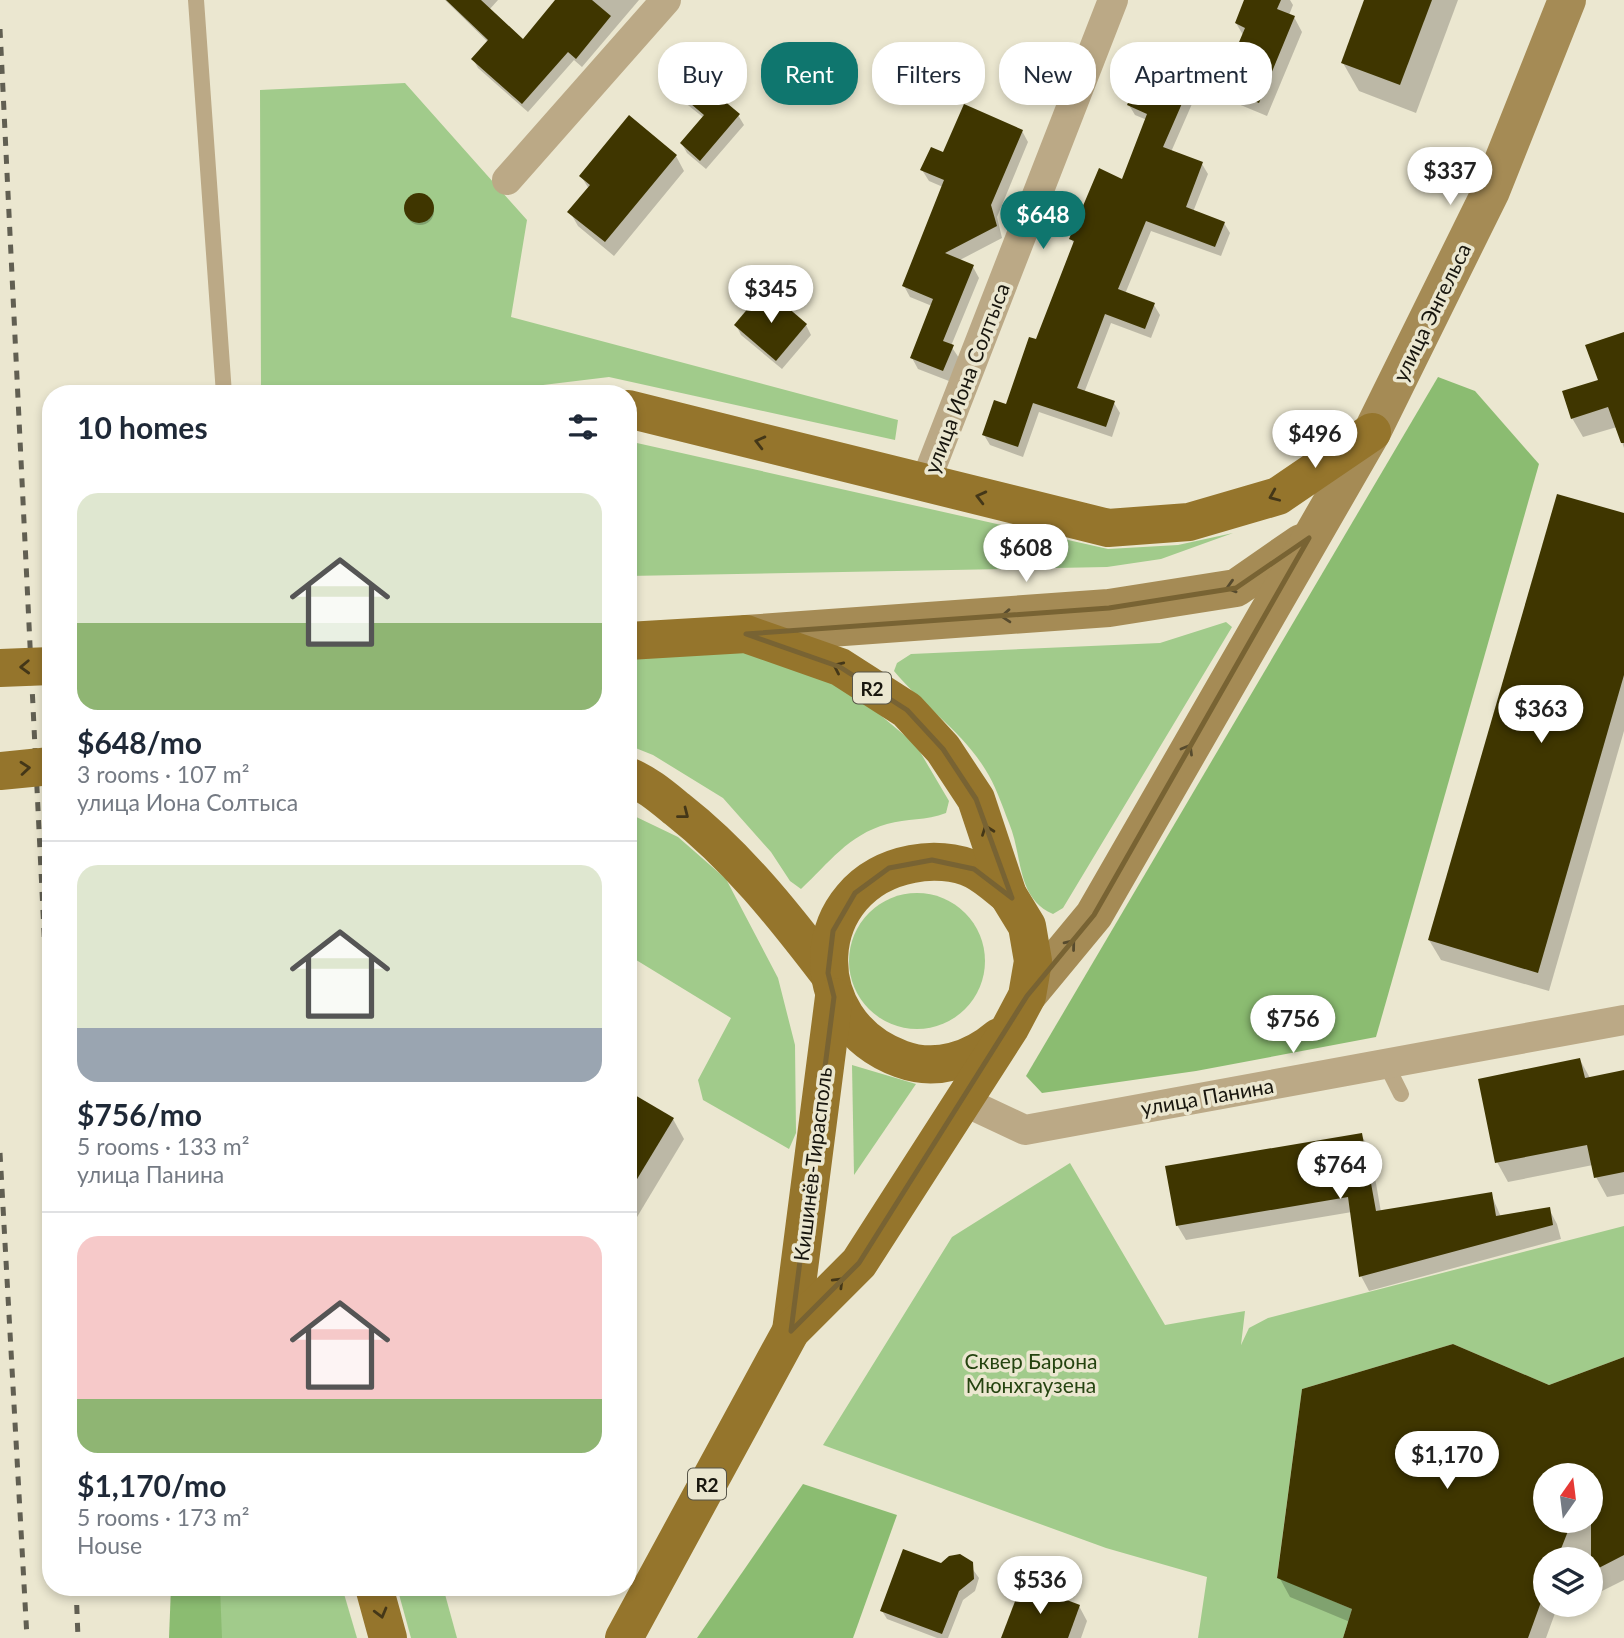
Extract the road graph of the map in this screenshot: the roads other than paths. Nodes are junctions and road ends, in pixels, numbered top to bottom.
1 (196, 0) edge
2 (666, 0) edge
3 (1113, 0) edge
4 (1566, 0) edge
5 (507, 180) dead end
6 (223, 385) edge
7 (637, 411) edge
8 (1372, 432) junction
9 (925, 483) junction
10 (1309, 538) junction
11 (746, 634) junction
12 (637, 640) edge
13 (42, 666) edge
14 (0, 667) edge
15 (42, 767) edge
16 (0, 771) edge
17 (637, 780) edge
18 (1008, 895) junction
19 (831, 985) junction
20 (1019, 1012) junction
21 (1624, 1020) edge
22 (1386, 1064) junction
23 (1401, 1094) dead end
24 (961, 1100) junction
25 (791, 1331) junction
26 (376, 1596) edge
27 (388, 1638) edge
28 (624, 1638) edge

1 - 6 lane
2 - 5 street
3 - 9 street, улица Иона Солтыса
4 - 8 street, улица Энгельса
9 -> 7 main road
8 -> 9 main road
8 - 10 street, улица Энгельса
10 -> 11 street
20 -> 10 street, улица Энгельса
11 - 12 main road, R2
18 -> 11 main road, R2
13 -> 14 main road, bridge
16 -> 15 main road, bridge
17 -> 19 main road
18 - 19 main road
18 - 20 main road, R2
19 - 20 main road
19 - 25 main road, Кишинёв-Тирасполь / R2
20 - 24 main road, R2
21 - 22 street, улица Панина
22 - 23 lane
22 - 24 street, улица Панина
25 -> 24 main road, R2
25 - 28 main road, R2
26 -> 27 main road

